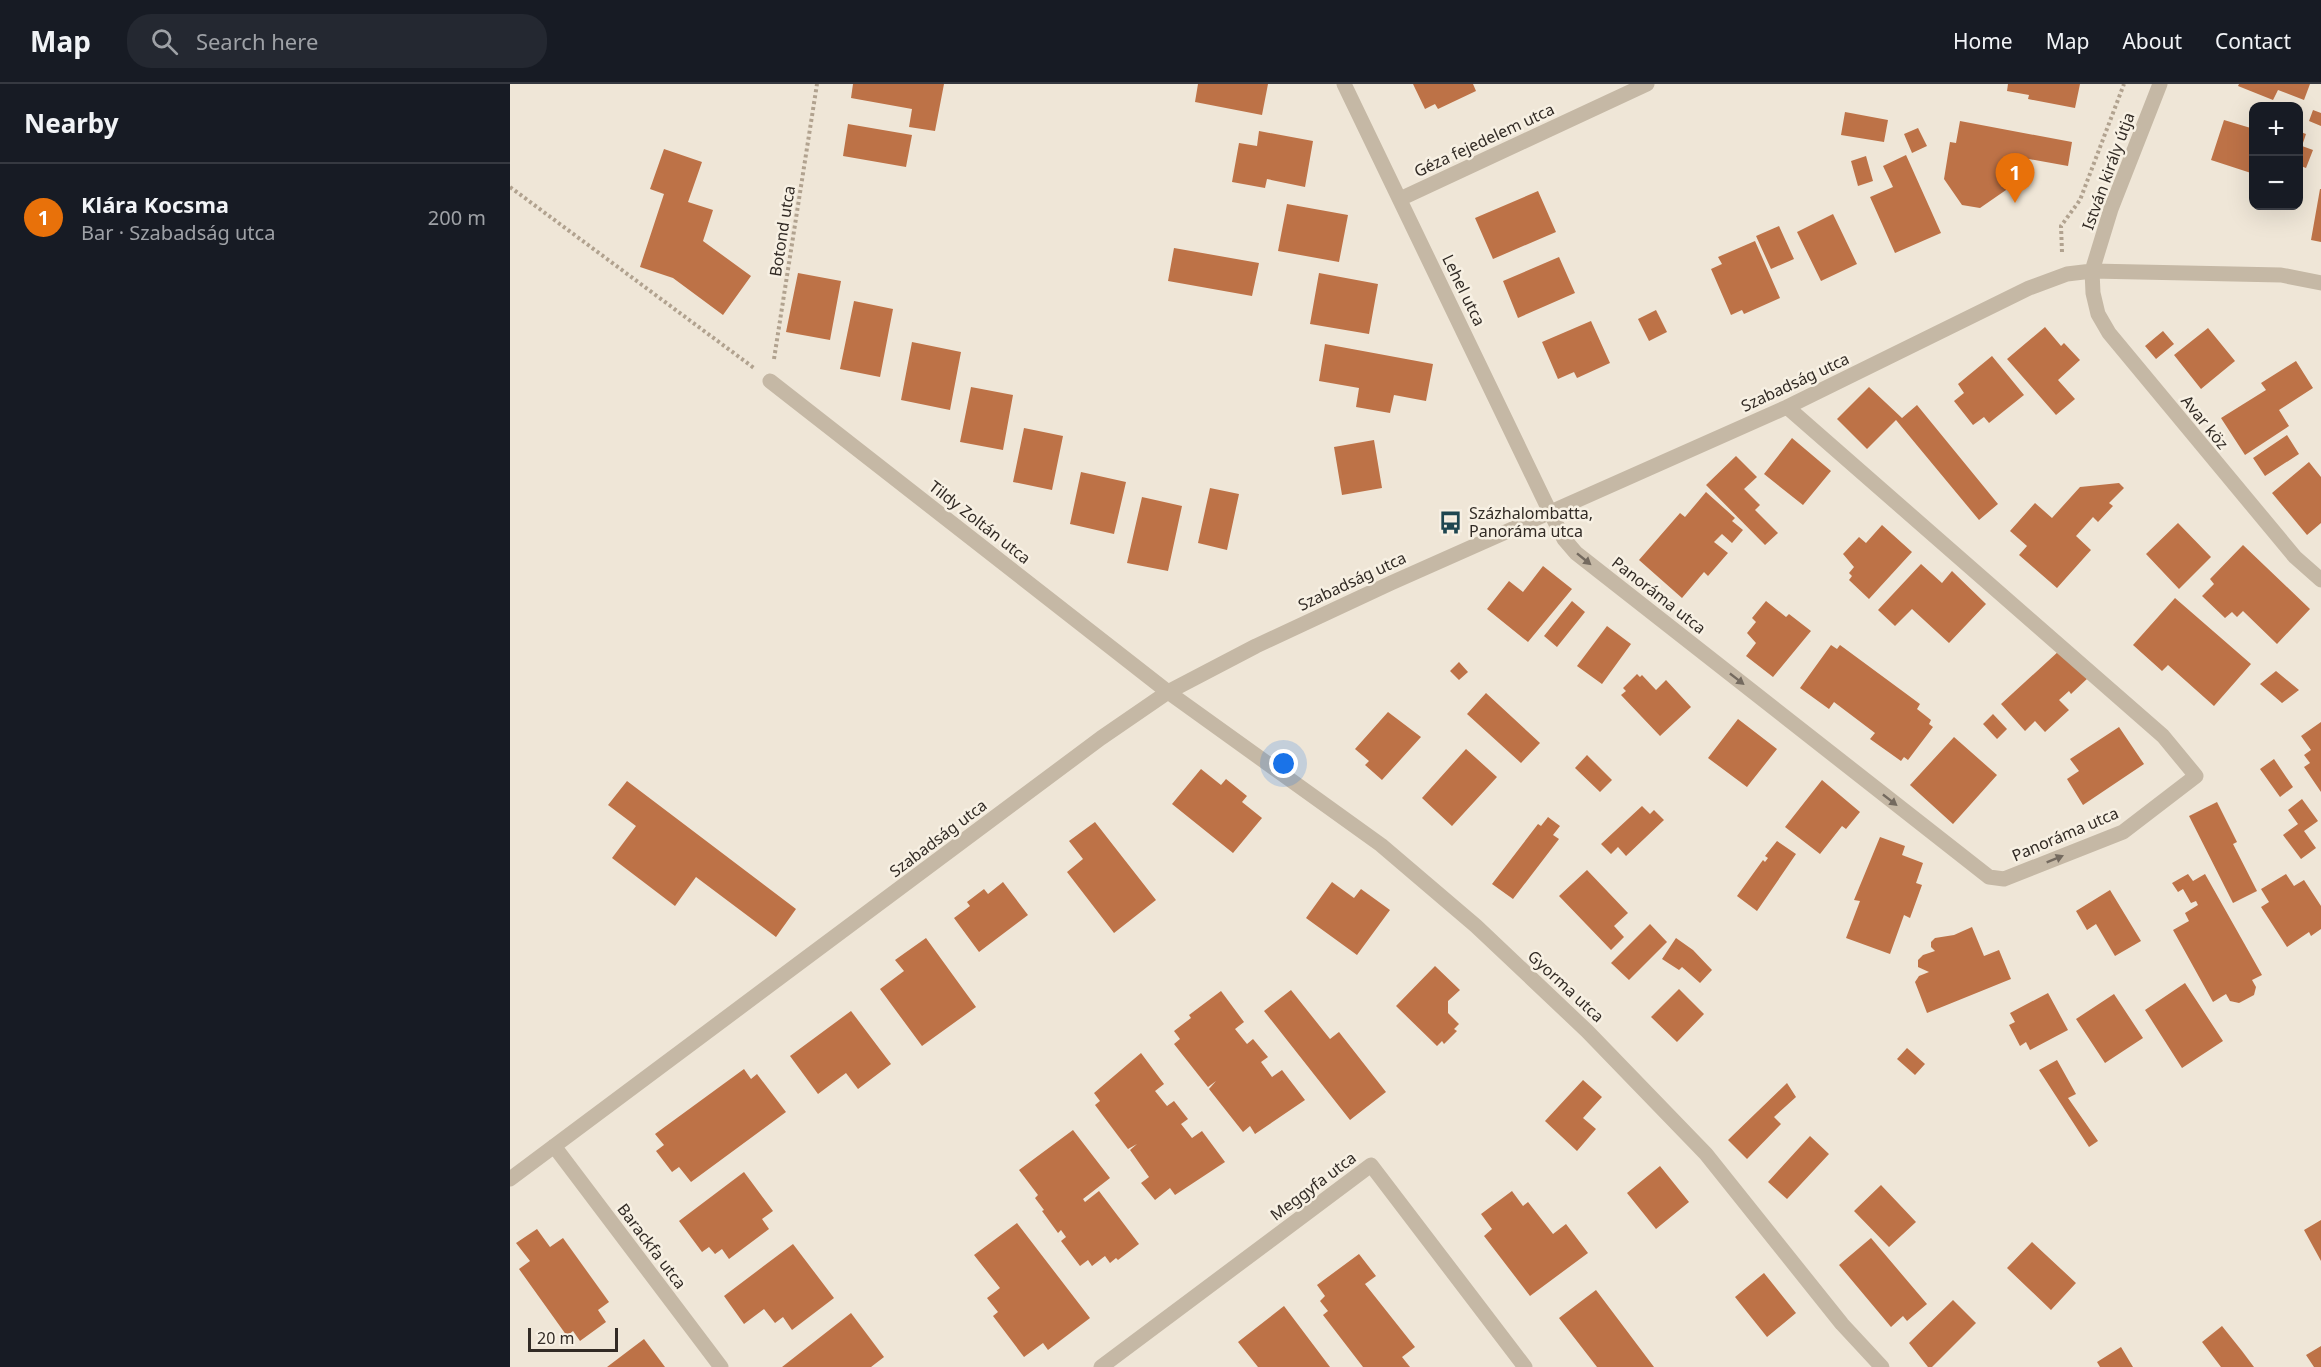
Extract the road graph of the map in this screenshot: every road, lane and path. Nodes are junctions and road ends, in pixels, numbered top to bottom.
1 (817, 84) edge
2 (1344, 84) edge
3 (1647, 84) edge
4 (2124, 84) edge
5 (2160, 84) edge
6 (510, 187) edge
7 (1400, 199) junction
8 (2060, 241) dead end
9 (2092, 271) junction
10 (2321, 283) edge
11 (770, 381) junction
12 (1787, 407) junction
13 (1550, 512) junction
14 (2321, 580) edge
15 (1168, 692) junction
16 (554, 1146) junction
17 (510, 1179) edge
18 (721, 1367) edge
19 (1101, 1367) edge
20 (1525, 1367) edge
21 (1882, 1367) edge

1 - 11 path, Botond utca
2 - 7 street, Lehel utca
3 - 7 street, Géza fejedelem utca
4 - 8 path
5 - 9 street, István király útja
6 - 11 path
7 - 13 street, Lehel utca
9 - 10 street, Szabadság utca
9 - 12 street, Szabadság utca
9 - 14 street, Avar köz
11 - 15 street, Tildy Zoltán utca
12 - 13 street, Szabadság utca
13 -> 12 street, Panoráma utca
13 - 15 street, Szabadság utca
15 - 16 street, Szabadság utca
15 - 21 street, Gyorma utca
16 - 17 street, Szabadság utca
16 - 18 street, Barackfa utca
19 - 20 street, Meggyfa utca

